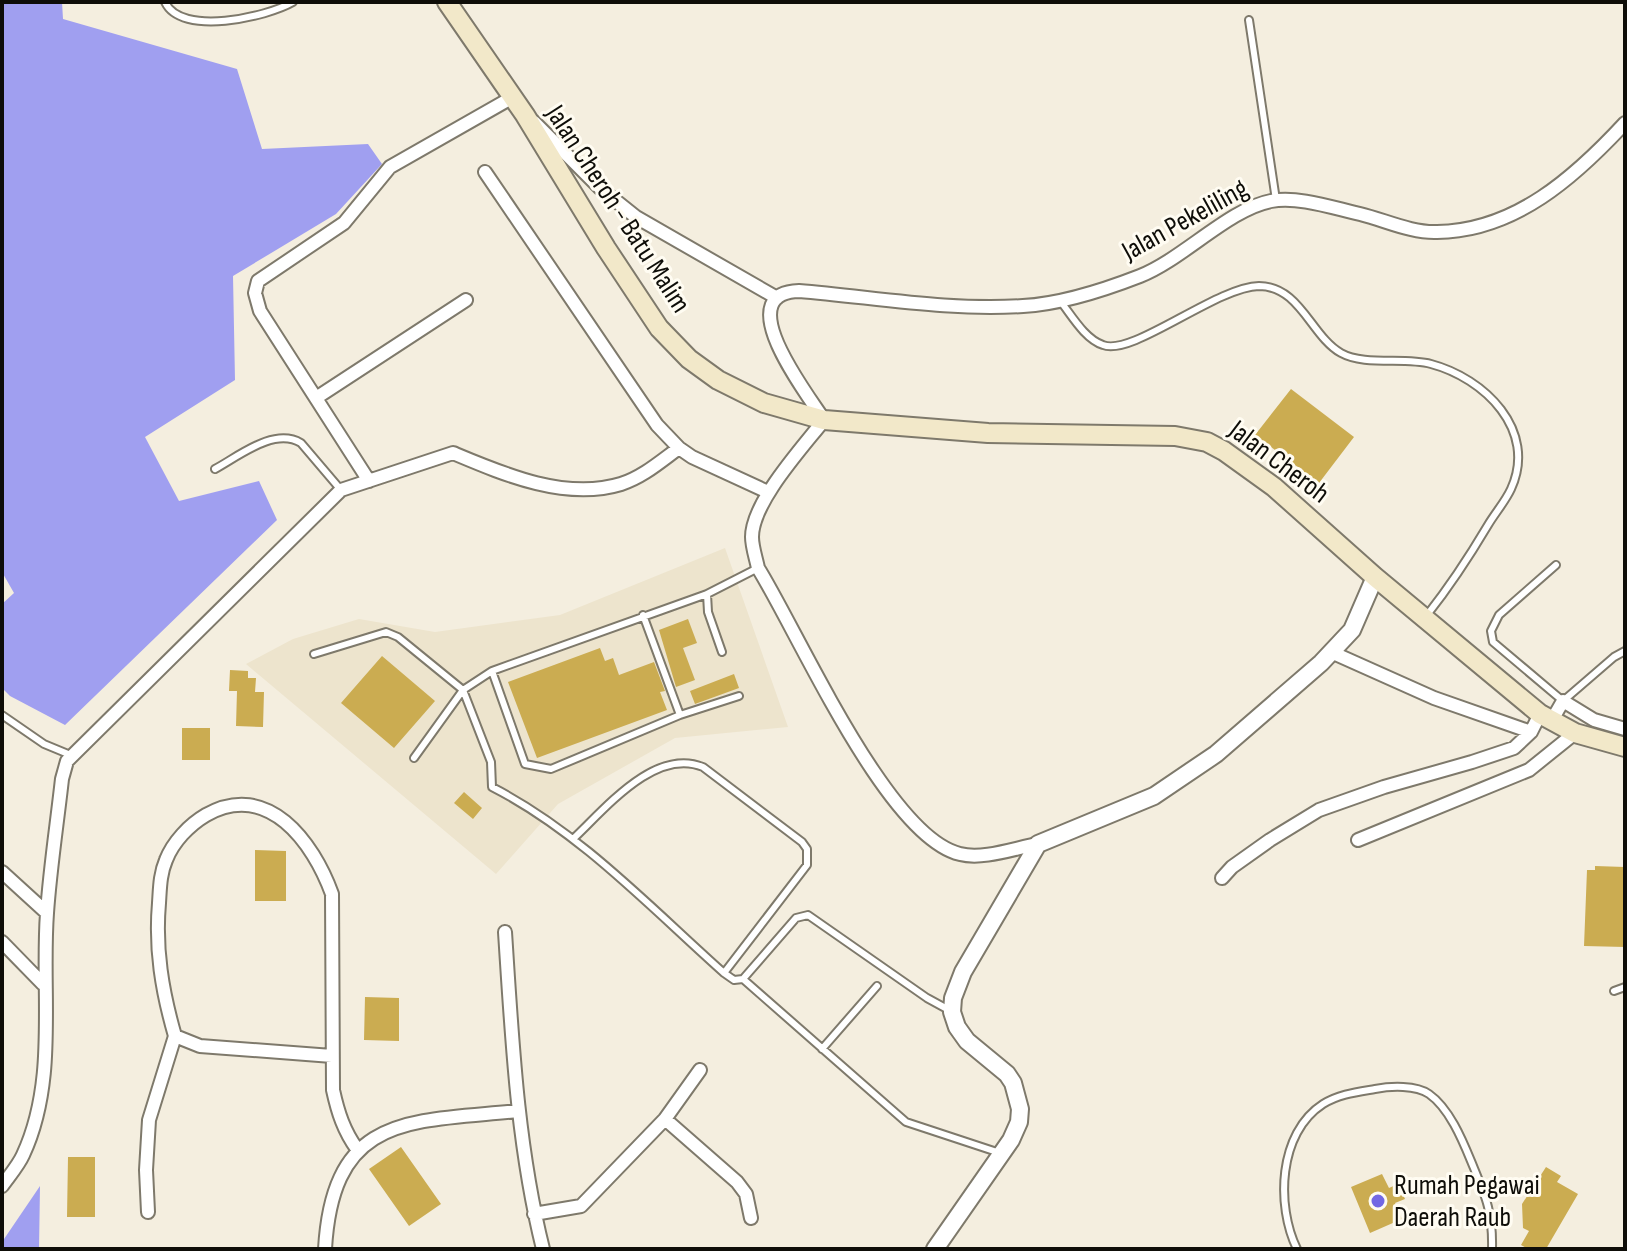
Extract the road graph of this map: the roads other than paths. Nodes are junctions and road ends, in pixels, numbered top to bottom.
1 (165, 2) edge
2 (293, 2) edge
3 (447, 2) edge
4 (1249, 20) dead end
5 (513, 97) junction
6 (525, 115) junction
7 (1625, 123) edge
8 (485, 172) dead end
9 (1276, 200) junction
10 (777, 298) junction
11 (1059, 299) junction
12 (466, 300) dead end
13 (316, 398) junction
14 (824, 420) junction
15 (679, 448) junction
16 (215, 469) dead end
17 (369, 481) junction
18 (341, 490) junction
19 (768, 492) junction
20 (1556, 565) dead end
21 (758, 568) junction
22 (1375, 577) junction
23 (707, 594) junction
24 (643, 615) junction
25 (1424, 618) junction
26 (1625, 651) edge
27 (722, 652) dead end
28 (1331, 652) junction
29 (314, 654) dead end
30 (492, 671) junction
31 (463, 690) junction
32 (739, 696) dead end
33 (1563, 701) junction
34 (2, 715) edge
35 (680, 715) junction
36 (1546, 717) junction
37 (1625, 729) edge
38 (1531, 732) junction
39 (1575, 733) junction
40 (1625, 747) edge
41 (73, 756) junction
42 (414, 758) dead end
43 (573, 839) junction
44 (1358, 840) dead end
45 (1038, 844) junction
46 (2, 872) edge
47 (1222, 878) dead end
48 (47, 913) junction
49 (505, 932) dead end
50 (2, 942) edge
51 (724, 973) junction
52 (743, 979) junction
53 (43, 984) junction
54 (877, 986) dead end
55 (1625, 987) edge
56 (1614, 991) dead end
57 (952, 1012) junction
58 (175, 1036) junction
59 (822, 1049) junction
60 (332, 1056) junction
61 (700, 1070) dead end
62 (518, 1111) junction
63 (665, 1119) junction
64 (357, 1149) junction
65 (1002, 1154) junction
66 (2, 1186) edge
67 (148, 1212) dead end
68 (534, 1214) junction
69 (751, 1218) dead end
70 (325, 1249) edge
71 (543, 1249) edge
72 (935, 1249) edge
73 (1297, 1249) edge
74 (1492, 1249) edge

1 - 2 lane
3 - 5 main road, Jalan Cheroh - Batu Malim
4 - 9 lane
5 - 6 main road, Jalan Cheroh - Batu Malim
5 - 13 street
6 - 10 street
6 - 14 main road, Jalan Cheroh - Batu Malim
7 - 9 street, Jalan Pekeliling
8 - 15 street
9 - 11 street, Jalan Pekeliling
10 - 11 street, Jalan Pekeliling
10 - 14 street
11 - 25 lane
12 - 13 street
13 - 17 street
14 - 19 street
14 - 22 main road, Jalan Cheroh
15 - 17 street
15 - 19 street
16 - 18 lane
17 - 18 street
18 - 41 street
19 - 21 street
20 - 33 lane
21 - 23 lane
21 - 45 street
22 - 25 main road, Jalan Cheroh
22 - 28 street
23 - 24 lane
23 - 27 lane
24 - 30 lane
24 - 35 lane
25 - 36 main road, Jalan Cheroh
26 - 33 lane
28 - 38 street
28 - 45 street
29 - 31 lane
30 - 31 lane
30 - 35 lane
31 - 42 lane
31 - 43 lane
32 - 35 lane
33 - 36 street
33 - 37 street
34 - 41 lane
36 - 38 street
36 - 39 main road, Jalan Cheroh
38 - 47 street
39 - 40 main road, Jalan Cheroh
39 - 44 street
41 - 48 street
43 - 51 lane
43 - 51 lane
45 - 57 street
46 - 48 street
48 - 53 street
49 - 62 street
50 - 53 street
51 - 52 lane
52 - 57 lane
52 - 59 lane
53 - 66 street
54 - 59 lane
55 - 56 lane
57 - 65 street
58 - 60 street
58 - 60 street
58 - 67 street
59 - 65 lane
60 - 64 street
61 - 63 street
62 - 64 street
62 - 68 street
63 - 68 street
63 - 69 street
64 - 70 street
65 - 72 street
68 - 71 street
73 - 74 lane

